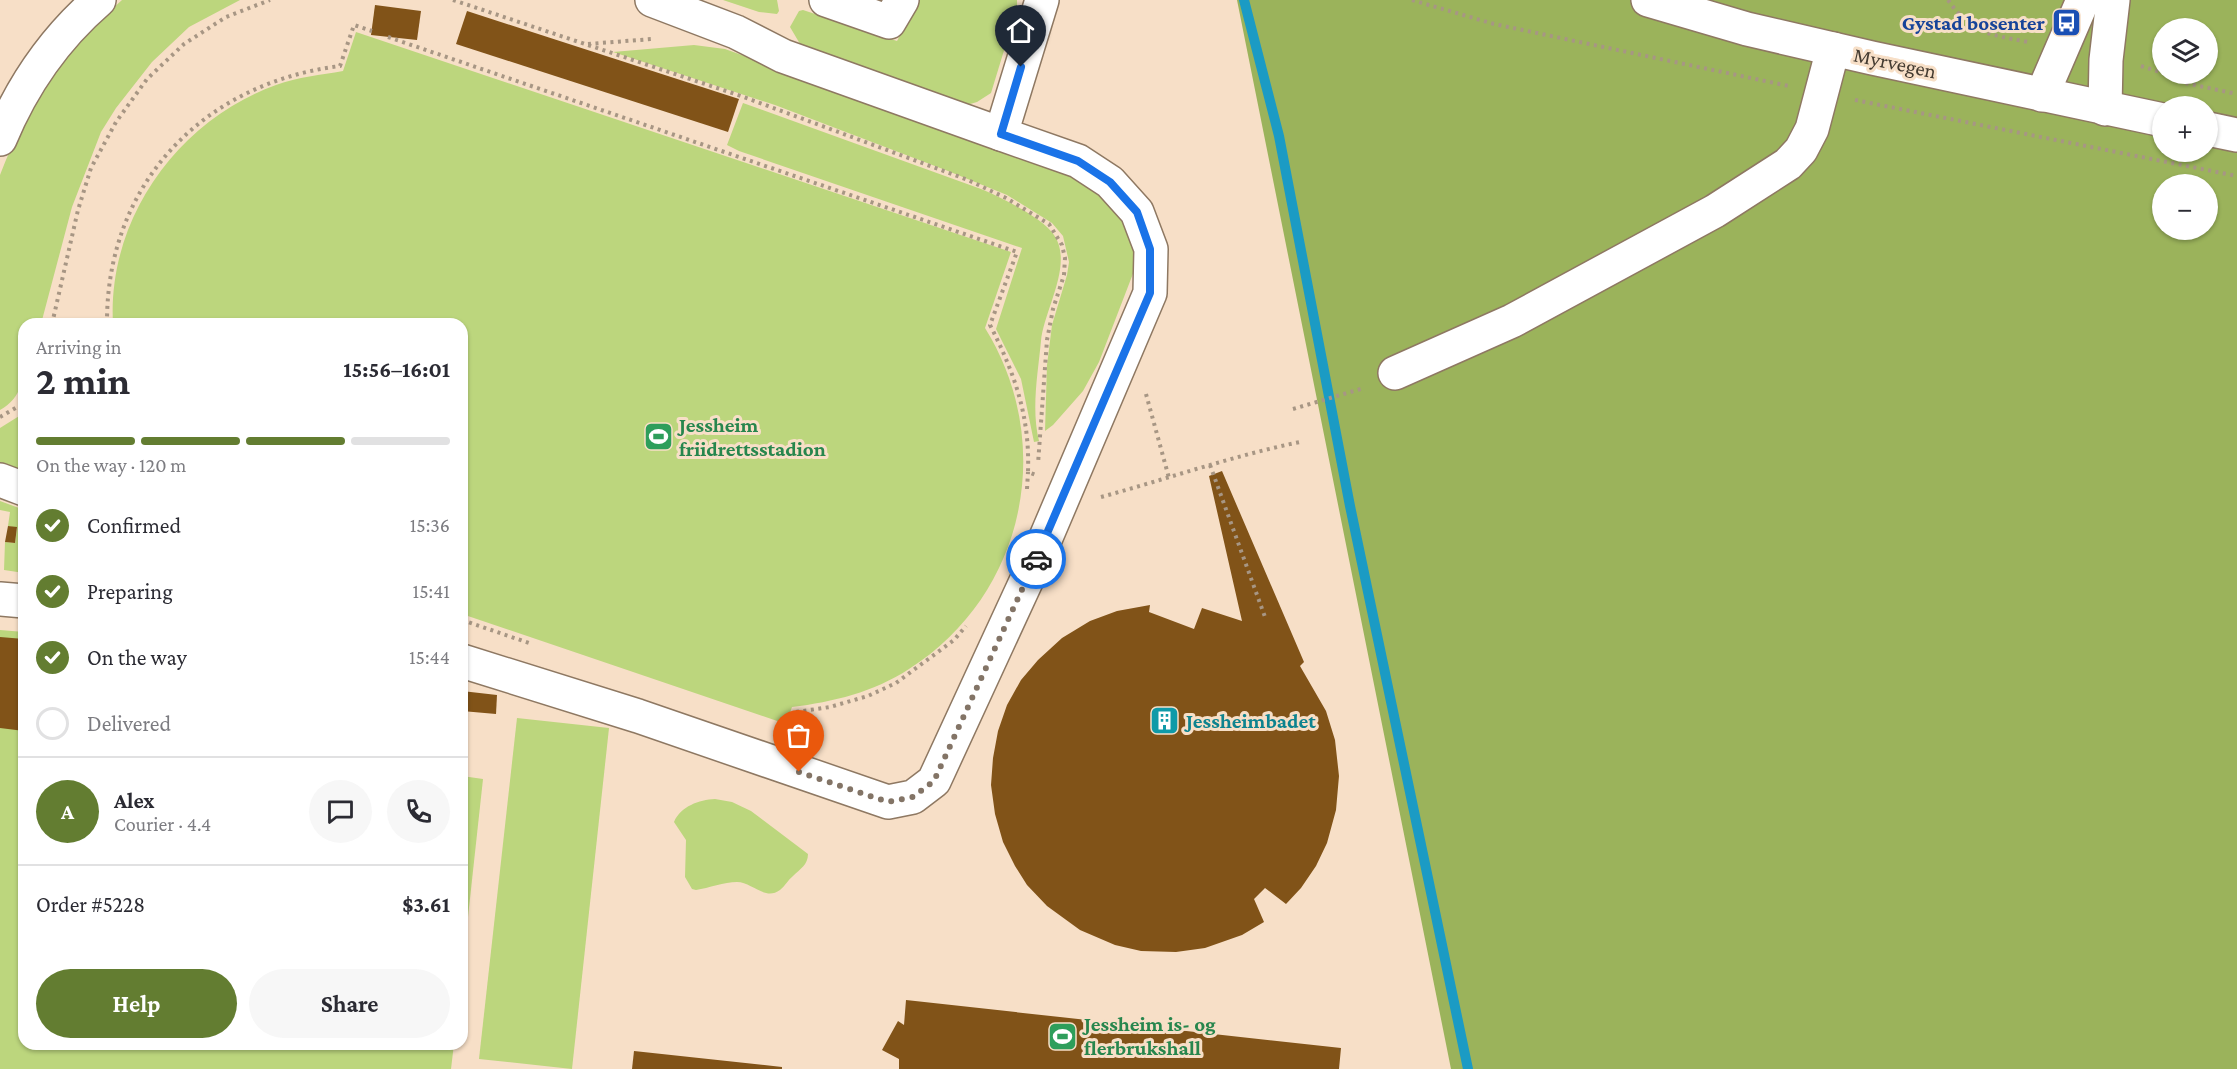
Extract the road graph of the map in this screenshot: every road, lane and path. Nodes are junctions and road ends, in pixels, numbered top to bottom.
1 (99, 0) edge
2 (270, 0) edge
3 (453, 0) edge
4 (652, 0) edge
5 (826, 0) edge
6 (902, 0) edge
7 (1042, 0) edge
8 (1648, 0) edge
9 (2083, 0) edge
10 (2113, 0) edge
11 (372, 31) dead end
12 (388, 37) dead end
13 (1833, 49) junction
14 (2190, 84) edge
15 (2237, 93) edge
16 (2042, 95) junction
17 (2105, 109) junction
18 (2152, 118) edge
19 (2218, 131) edge
20 (1001, 134) junction
21 (2237, 135) edge
22 (0, 139) edge
23 (53, 318) edge
24 (108, 318) edge
25 (1395, 373) joint
26 (1145, 392) dead end
27 (18, 406) edge
28 (1293, 409) dead end
29 (0, 417) edge
30 (1300, 442) dead end
31 (1210, 465) junction
32 (1028, 472) junction
33 (1169, 478) junction
34 (0, 480) edge
35 (18, 487) edge
36 (1026, 494) dead end
37 (1056, 509) junction
38 (0, 598) edge
39 (18, 600) edge
40 (1265, 617) dead end
41 (967, 624) dead end
42 (468, 663) edge
43 (777, 764) junction

1 - 22 street
2 - 23 path
3 - 32 path
4 - 20 street
5 - 6 street
7 - 20 street
8 - 13 street, Myrvegen
9 - 16 street
10 - 17 street
11 - 24 path
12 - 32 path
13 - 16 street, Myrvegen
13 - 25 street
14 - 15 path
16 - 17 street, Myrvegen
17 - 18 street, Myrvegen
19 - 21 street
20 - 37 street
25 - 28 path
26 - 33 path
27 - 29 path
30 - 31 path
31 - 33 path
31 - 40 path
32 - 36 path
33 - 37 path
34 - 35 street
37 - 43 street
38 - 39 street
41 - 43 path
42 - 43 street

